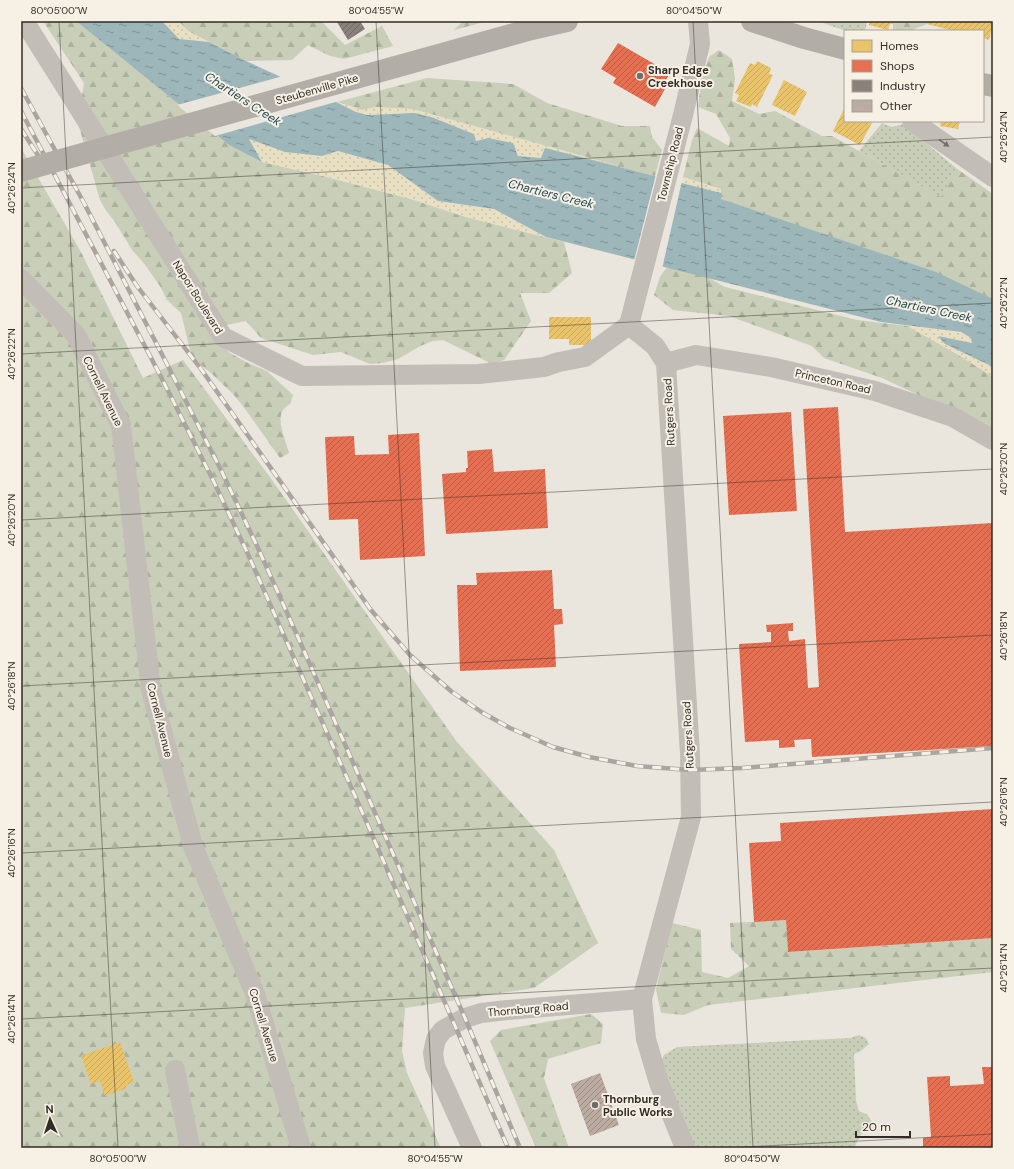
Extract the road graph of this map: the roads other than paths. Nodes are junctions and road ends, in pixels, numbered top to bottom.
1 (24, 21) edge
2 (567, 21) edge
3 (698, 21) edge
4 (752, 21) edge
5 (844, 49) edge
6 (913, 122) edge
7 (21, 171) edge
8 (993, 177) edge
9 (21, 280) edge
10 (632, 315) junction
11 (666, 363) junction
12 (993, 440) edge
13 (642, 999) junction
14 (175, 1070) dead end
15 (190, 1148) edge
16 (301, 1148) edge
17 (472, 1148) edge
18 (685, 1148) edge

1 - 10 street, Napor Boulevard
2 - 7 main road, Steubenville Pike, bridge
3 - 10 street, Township Road
4 - 5 main road
6 -> 8 street
9 - 16 street, Cornell Avenue
10 - 11 street, Rutgers Road
11 - 12 street, Princeton Road
11 - 13 street, Rutgers Road
13 - 17 street, Thornburg Road
13 - 18 street, Rutgers Road
14 - 15 street

